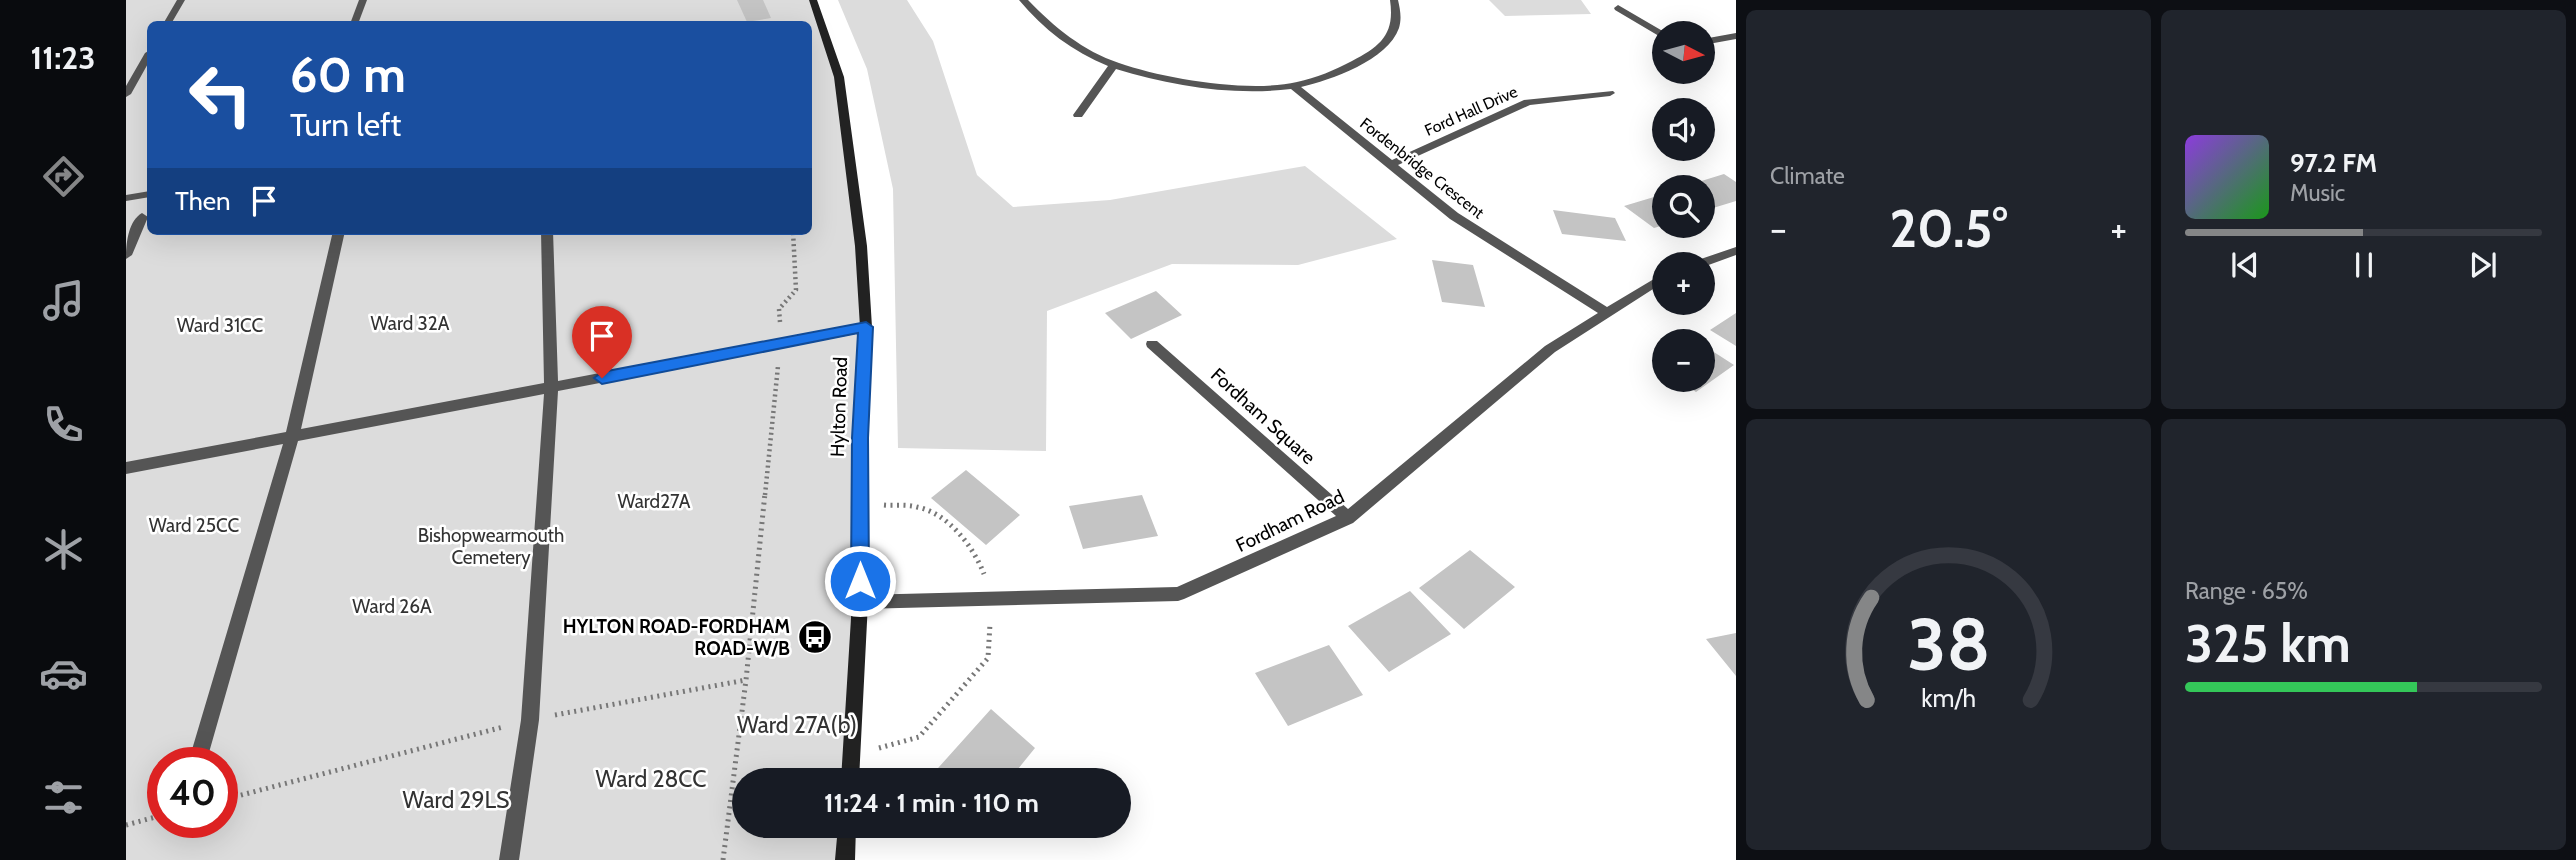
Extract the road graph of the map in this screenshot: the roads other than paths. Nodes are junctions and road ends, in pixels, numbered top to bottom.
1 (181, 0) edge
2 (363, 0) edge
3 (813, 0) edge
4 (1023, 0) edge
5 (1394, 0) edge
6 (1618, 8) dead end
7 (169, 21) edge
8 (355, 21) edge
9 (1652, 29) edge
10 (1736, 36) edge
11 (1715, 40) edge
12 (147, 57) edge
13 (1114, 65) junction
14 (1293, 86) junction
15 (1610, 93) dead end
16 (126, 94) edge
17 (1078, 115) dead end
18 (1390, 165) junction
19 (147, 194) edge
20 (126, 198) edge
21 (142, 217) dead end
22 (337, 235) edge
23 (547, 235) edge
24 (1736, 251) edge
25 (126, 255) edge
26 (1715, 258) edge
27 (1652, 285) edge
28 (1608, 313) junction
29 (866, 327) junction
30 (1152, 344) dead end
31 (551, 388) junction
32 (292, 437) junction
33 (126, 468) edge
34 (1348, 518) junction
35 (860, 602) junction
36 (202, 747) edge
37 (850, 768) edge
38 (846, 838) edge
39 (509, 860) edge
40 (845, 860) edge

1 - 7 street
2 - 8 street
3 - 29 street, Hylton Road
4 - 13 street
5 - 14 street
6 - 9 street
10 - 11 street
12 - 16 street
13 - 14 street
13 - 17 street
14 - 18 street, Fordenbridge Crescent
15 - 18 street, Ford Hall Drive
18 - 28 street, Fordenbridge Crescent
19 - 20 street
21 - 25 street
22 - 32 street
23 - 31 street
24 - 26 street
27 - 28 street, Fordham Road
28 - 34 street, Fordham Road
29 - 31 street
29 - 35 street, Hylton Road
30 - 34 street, Fordham Square
31 - 32 street
31 - 39 street
32 - 33 street
32 - 36 street
34 - 35 street, Fordham Road
35 - 37 street, Hylton Road
38 - 40 street

